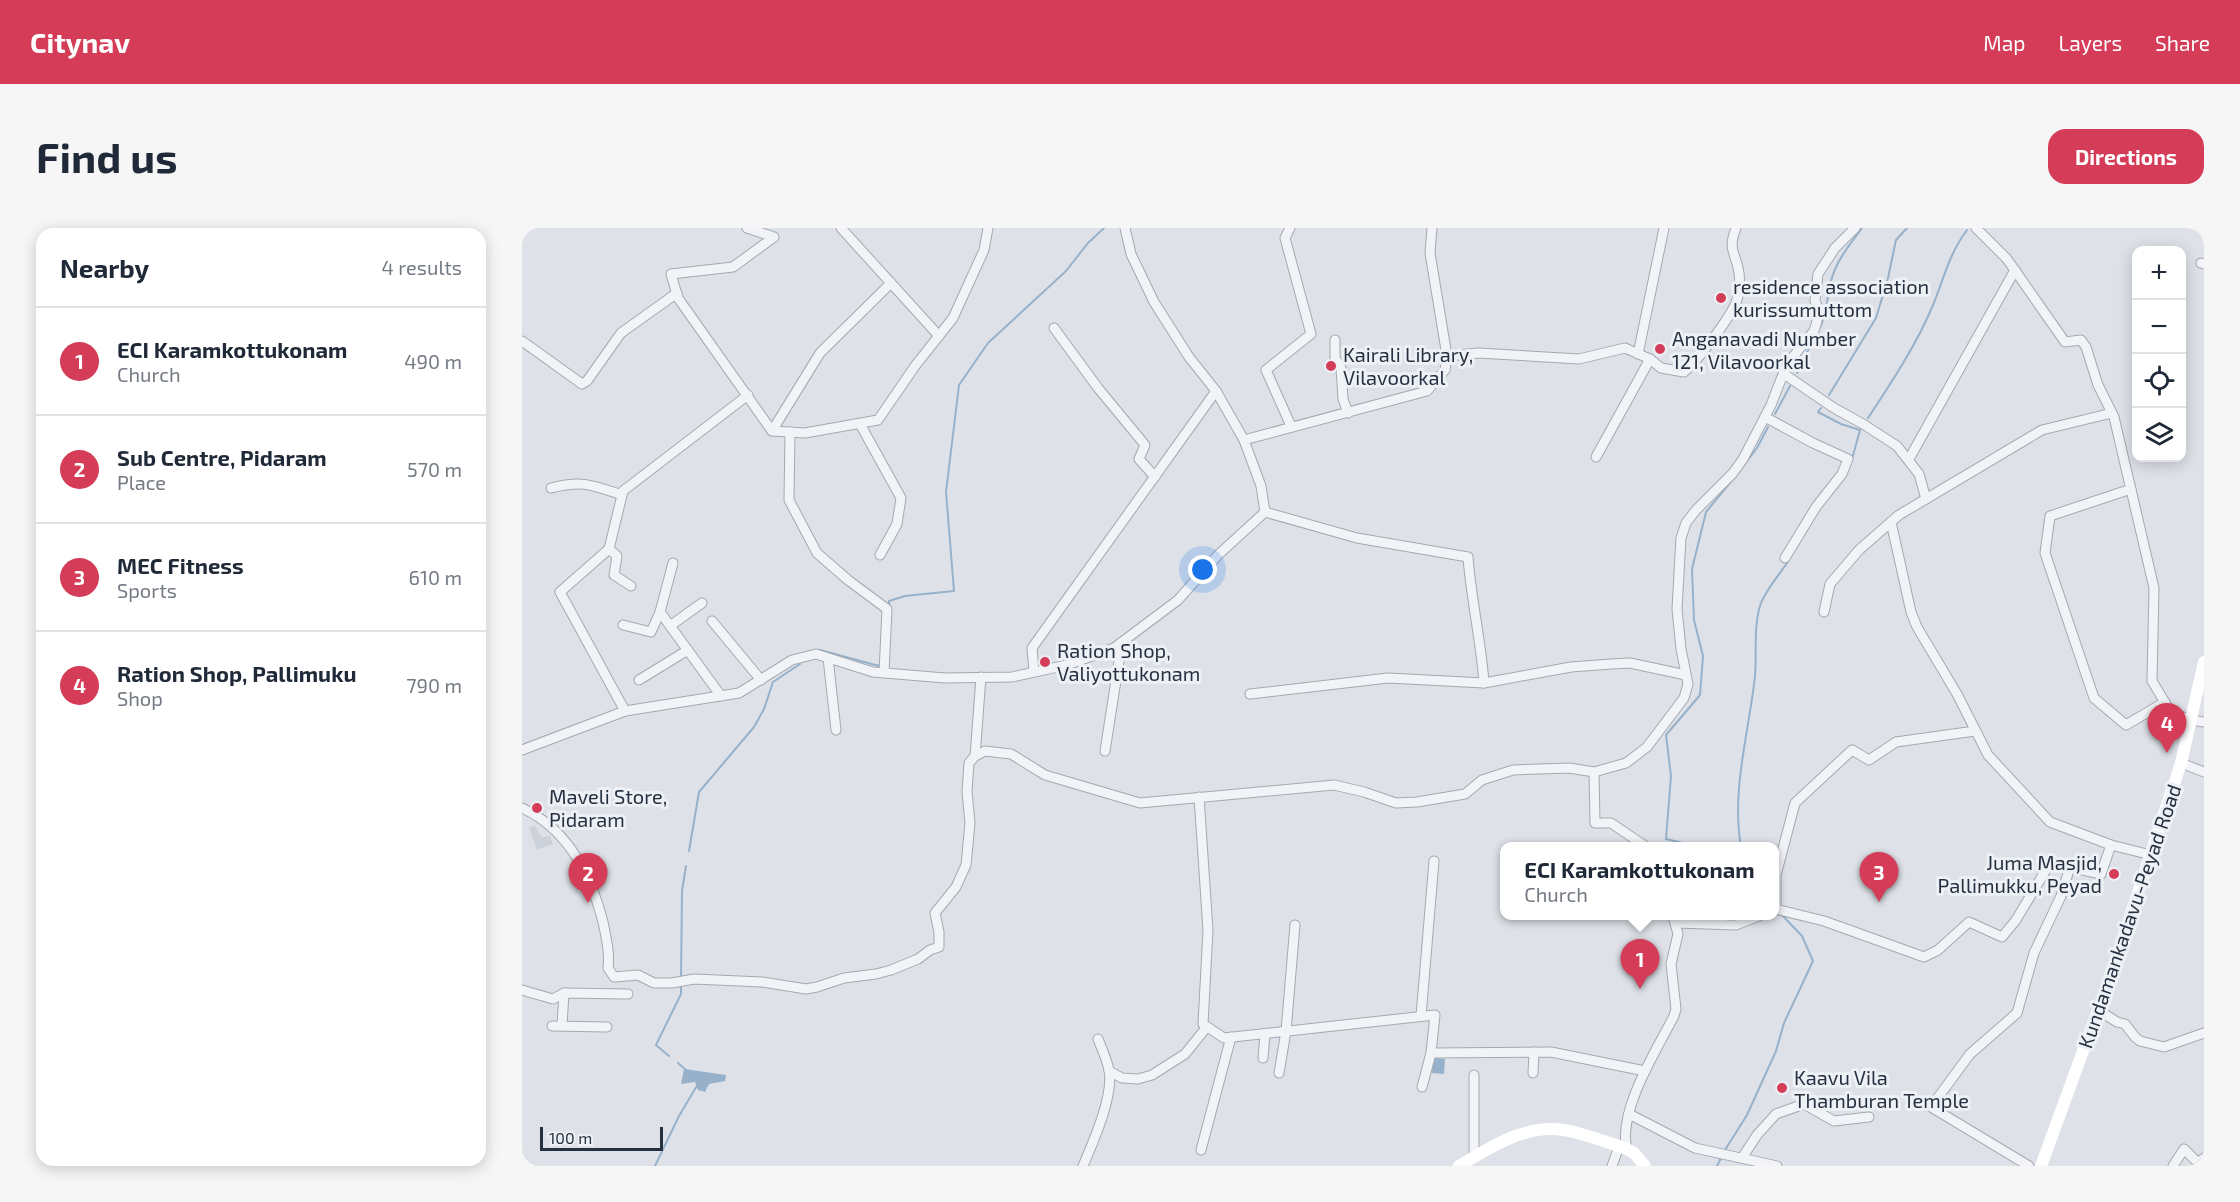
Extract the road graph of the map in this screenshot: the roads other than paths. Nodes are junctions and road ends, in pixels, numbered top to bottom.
1 (747, 228) edge
2 (841, 228) edge
3 (988, 228) edge
4 (1125, 228) edge
5 (1290, 228) edge
6 (1432, 228) edge
7 (1664, 228) edge
8 (1736, 228) edge
9 (1855, 228) edge
10 (1976, 228) edge
11 (2015, 270) junction
12 (891, 284) junction
13 (677, 293) junction
14 (1054, 328) dead end
15 (939, 336) junction
16 (1335, 340) dead end
17 (522, 341) edge
18 (1638, 354) junction
19 (1447, 356) junction
20 (1650, 359) junction
21 (1784, 374) junction
22 (1216, 392) junction
23 (748, 395) junction
24 (1348, 412) junction
25 (2112, 413) junction
26 (1765, 417) junction
27 (860, 424) junction
28 (1291, 426) junction
29 (772, 431) junction
30 (790, 432) junction
31 (1244, 440) junction
32 (1596, 458) dead end
33 (1909, 459) junction
34 (1155, 477) junction
35 (551, 488) dead end
36 (2131, 489) junction
37 (622, 495) junction
38 (1926, 499) junction
39 (1265, 512) junction
40 (1891, 522) junction
41 (609, 549) junction
42 (880, 555) dead end
43 (1785, 558) dead end
44 (673, 563) dead end
45 (631, 586) dead end
46 (702, 603) dead end
47 (660, 612) junction
48 (1824, 612) dead end
49 (712, 621) dead end
50 (623, 625) dead end
51 (670, 626) junction
52 (1122, 642) junction
53 (688, 650) junction
54 (828, 658) junction
55 (2204, 662) edge
56 (1034, 672) junction
57 (884, 673) junction
58 (1686, 675) junction
59 (981, 678) junction
60 (639, 680) dead end
61 (761, 680) junction
62 (1484, 682) junction
63 (1251, 694) dead end
64 (721, 696) junction
65 (2165, 702) junction
66 (625, 711) junction
67 (2199, 721) edge
68 (836, 730) dead end
69 (1975, 731) junction
70 (522, 750) edge
71 (1104, 751) dead end
72 (975, 756) junction
73 (2181, 763) junction
74 (1594, 772) junction
75 (2204, 772) edge
76 (1199, 797) junction
77 (522, 808) edge
78 (1638, 842) edge
79 (2111, 845) junction
80 (2151, 855) junction
81 (1434, 861) dead end
82 (1779, 864) edge
83 (2070, 867) junction
84 (1779, 910) edge
85 (1675, 920) edge
86 (1685, 920) edge
87 (1748, 920) edge
88 (1295, 925) dead end
89 (522, 990) edge
90 (564, 993) junction
91 (628, 994) dead end
92 (2098, 1010) junction
93 (1421, 1016) junction
94 (606, 1027) dead end
95 (1206, 1028) junction
96 (1286, 1032) junction
97 (2204, 1033) edge
98 (1265, 1034) junction
99 (1231, 1037) junction
100 (1098, 1039) dead end
101 (1534, 1052) junction
102 (1431, 1053) junction
103 (1263, 1058) dead end
104 (1109, 1071) junction
105 (1645, 1071) junction
106 (1279, 1073) dead end
107 (1533, 1073) dead end
108 (1474, 1075) dead end
109 (1422, 1087) dead end
110 (1629, 1114) junction
111 (1869, 1117) dead end
112 (1623, 1148) junction
113 (1201, 1150) dead end
114 (1474, 1157) junction
115 (1742, 1158) junction
116 (2204, 1158) edge
117 (1083, 1166) edge
118 (1459, 1166) edge
119 (1612, 1166) edge
120 (1645, 1166) edge
121 (1778, 1166) edge
122 (2029, 1166) edge
123 (2042, 1166) edge
124 (2173, 1166) edge

1 - 13 street
2 - 12 street
3 - 15 street
4 - 22 street
5 - 28 street
6 - 19 street
7 - 18 street
8 - 20 street
9 - 21 street
10 - 11 street
11 - 25 street
11 - 33 street
12 - 15 street
12 - 29 street
13 - 17 street
13 - 23 street
14 - 34 street
15 - 27 street
16 - 24 street
18 - 19 street
18 - 20 street
19 - 24 street
20 - 32 street
21 - 26 street
21 - 33 street
22 - 31 street
22 - 34 street
23 - 29 street
23 - 37 street
24 - 28 street
25 - 36 street
25 - 38 street
26 - 43 street
26 - 58 street
27 - 30 street
27 - 42 street
28 - 31 street
29 - 30 street
30 - 57 street
31 - 39 street
33 - 38 street
34 - 56 street
35 - 37 street
36 - 65 street
36 - 65 street
37 - 41 street
38 - 40 street
39 - 52 street
39 - 62 street
40 - 48 street
40 - 69 street
41 - 45 street
41 - 66 street
44 - 47 street
46 - 51 street
47 - 50 street
47 - 51 street
49 - 61 street
51 - 53 street
52 - 56 street
52 - 71 street
53 - 60 street
53 - 64 street
54 - 57 street
54 - 61 street
54 - 68 street
55 - 67 main road, Kundamankadavu-Peyad Road
56 - 59 street
57 - 59 street
58 - 62 street
58 - 74 street
59 - 72 street
61 - 64 street
62 - 63 street
64 - 66 street
65 - 67 street
66 - 70 street
67 - 73 main road, Kundamankadavu-Peyad Road
69 - 79 street
69 - 82 street
72 - 76 street
72 - 77 street
73 - 75 street
73 - 80 main road, Kundamankadavu-Peyad Road
74 - 76 street
74 - 78 street
76 - 95 street
79 - 80 street
79 - 83 street
80 - 92 main road, Kundamankadavu-Peyad Road
81 - 93 street
83 - 84 street
83 - 122 street
85 - 105 street
86 - 87 street
88 - 96 street
89 - 90 street
90 - 91 street
90 - 94 street
92 - 97 street
92 - 123 main road, Kundamankadavu-Peyad Road
93 - 96 street
93 - 102 street
95 - 99 street
95 - 104 street
96 - 98 street
96 - 106 street
98 - 99 street
98 - 103 street
99 - 113 street
100 - 104 street
101 - 102 street
101 - 105 street
101 - 107 street
102 - 109 street
104 - 117 street
105 - 110 street
108 - 114 street
110 - 112 street
110 - 115 street
111 - 115 street
112 - 114 main road
112 - 119 street
112 - 120 main road
114 - 118 main road
115 - 121 street
116 - 124 street

